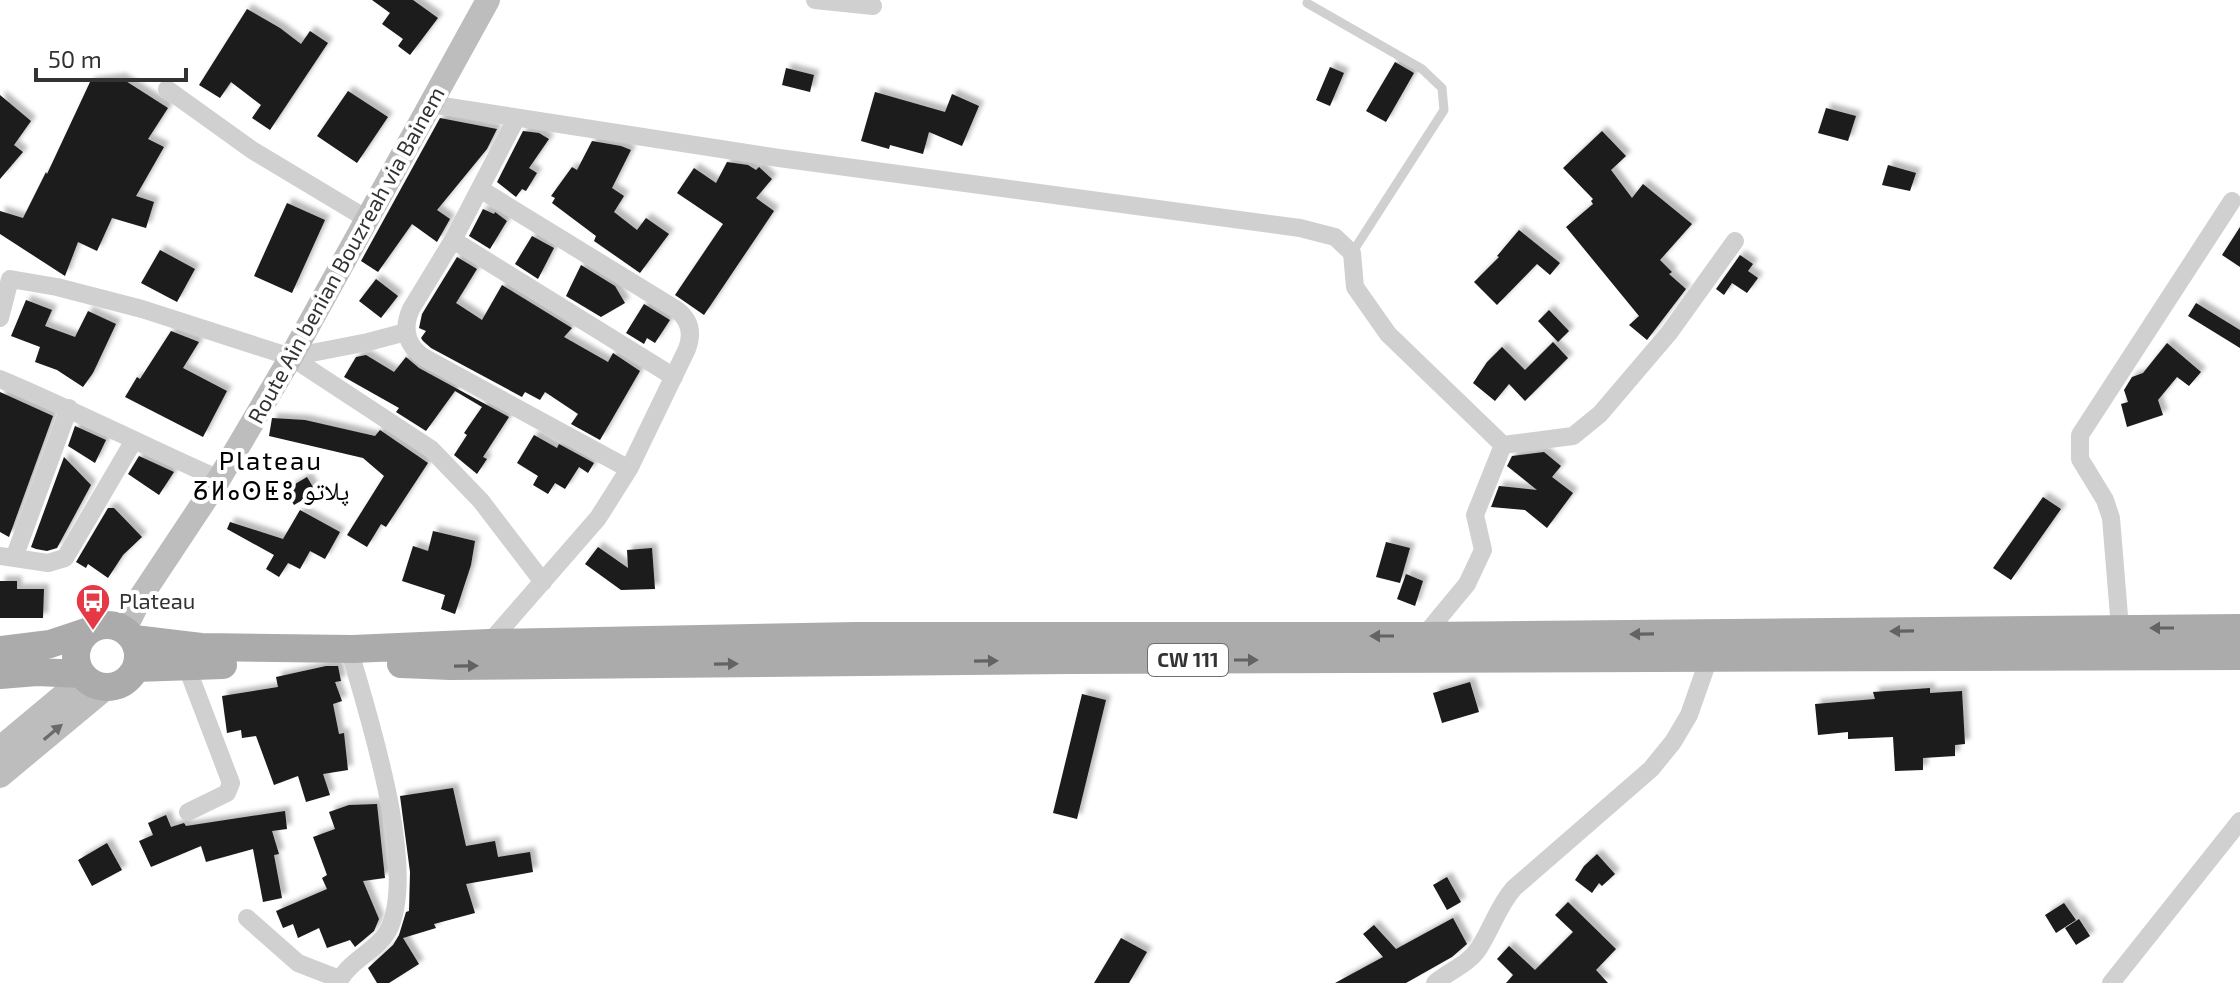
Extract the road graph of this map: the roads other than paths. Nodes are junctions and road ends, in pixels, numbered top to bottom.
1 (488, 0) edge
2 (817, 0) edge
3 (1307, 3) dead end
4 (873, 6) dead end
5 (167, 89) dead end
6 (430, 104) junction
7 (516, 119) junction
8 (480, 189) junction
9 (2232, 201) dead end
10 (367, 219) junction
11 (453, 240) junction
12 (1735, 241) dead end
13 (1352, 253) junction
14 (5, 278) edge
15 (0, 318) edge
16 (406, 332) junction
17 (291, 357) junction
18 (674, 377) junction
19 (0, 379) edge
20 (69, 408) junction
21 (133, 442) junction
22 (1503, 445) junction
23 (629, 469) junction
24 (219, 479) junction
25 (7, 557) edge
26 (543, 582) junction
27 (2120, 628) junction
28 (2240, 628) edge
29 (86, 632) junction
30 (130, 634) junction
31 (1424, 636) junction
32 (489, 643) junction
33 (0, 650) edge
34 (2240, 656) edge
35 (1709, 658) junction
36 (353, 662) junction
37 (186, 665) junction
38 (136, 668) junction
39 (0, 675) edge
40 (91, 680) junction
41 (0, 748) edge
42 (0, 776) edge
43 (188, 812) dead end
44 (2240, 821) edge
45 (247, 918) dead end
46 (338, 981) edge
47 (1435, 983) edge
48 (2111, 983) edge

1 - 6 street, Route Ain benian Bouzreah via Bainem
2 - 4 street
3 - 13 lane
5 - 10 street
6 - 7 street
6 - 10 street, Route Ain benian Bouzreah via Bainem
7 - 8 street
7 - 13 street
8 - 11 street
8 - 18 street
9 - 27 street
10 - 17 street, Route Ain benian Bouzreah via Bainem
11 - 16 street
11 - 18 street
12 - 22 street
13 - 22 street
14 - 15 street
14 - 17 street
16 - 17 street
16 - 23 street
17 - 24 street, Route Ain benian Bouzreah via Bainem
17 - 26 street
18 - 23 street
19 - 20 street
20 - 21 street
20 - 25 street
21 - 24 street
21 - 25 street
22 - 31 street
23 - 26 street
24 - 30 street, Route Ain benian Bouzreah via Bainem
26 - 32 street
28 -> 27 main road, CW 111
27 -> 31 main road, CW 111
29 - 30 main road
29 - 33 main road
29 - 40 main road
30 - 32 main road, CW 111
30 - 38 main road
31 -> 32 main road, CW 111
34 - 35 main road, CW 111
36 -> 35 main road, CW 111
35 - 47 street
36 - 37 main road, CW 111
36 - 46 street
37 - 38 main road, CW 111
37 - 43 street
38 - 40 main road
39 - 40 main road
40 - 41 street
42 -> 40 street
44 - 48 street
45 - 46 street

